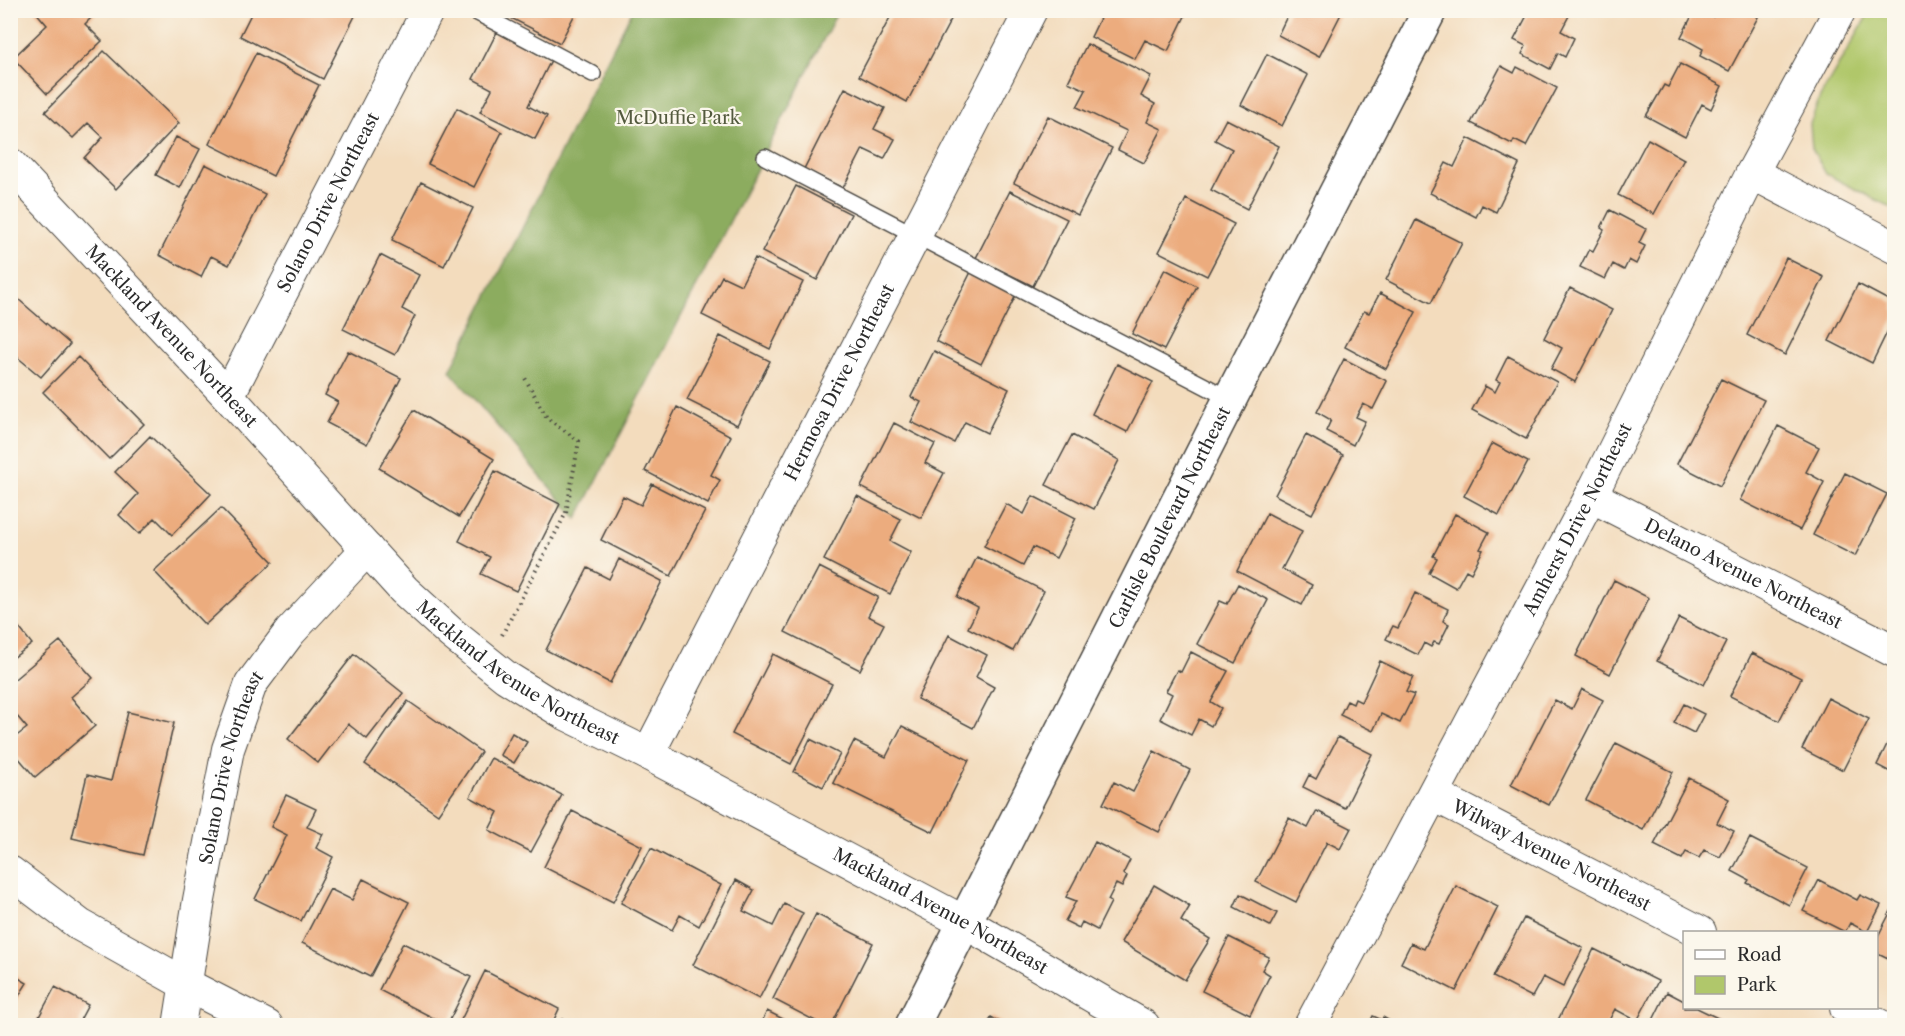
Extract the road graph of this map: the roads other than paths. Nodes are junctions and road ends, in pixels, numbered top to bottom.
1 (428, 10) edge
2 (472, 10) edge
3 (1031, 10) edge
4 (1430, 10) edge
5 (1840, 10) edge
6 (593, 74) dead end
7 (765, 157) dead end
8 (10, 164) edge
9 (1752, 173) junction
10 (916, 234) junction
11 (1894, 248) edge
12 (228, 396) junction
13 (1230, 399) junction
14 (1591, 496) junction
15 (367, 549) junction
16 (1894, 651) edge
17 (648, 754) junction
18 (1434, 795) junction
19 (10, 872) edge
20 (964, 922) junction
21 (1696, 931) edge
22 (187, 985) junction
23 (1848, 1009) edge
24 (179, 1026) edge
25 (267, 1026) edge
26 (912, 1026) edge
27 (1144, 1026) edge
28 (1310, 1026) edge
29 (1881, 1026) edge

1 - 12 street, Solano Drive Northeast
2 - 6 lane
3 - 10 street, Hermosa Drive Northeast
4 - 13 main road, Carlisle Boulevard Northeast
5 - 9 street, Amherst Drive Northeast
7 - 10 lane
8 - 12 street, Mackland Avenue Northeast
9 - 11 street
9 - 14 street, Amherst Drive Northeast
10 - 13 lane
10 - 17 street, Hermosa Drive Northeast
12 - 15 street, Mackland Avenue Northeast
13 - 20 main road, Carlisle Boulevard Northeast
14 - 16 street, Delano Avenue Northeast
14 - 18 street, Amherst Drive Northeast
15 - 17 street, Mackland Avenue Northeast
15 - 22 street, Solano Drive Northeast
17 - 20 street, Mackland Avenue Northeast
18 - 21 street, Wilway Avenue Northeast
18 - 28 street, Amherst Drive Northeast
19 - 22 street
20 - 26 main road, Carlisle Boulevard Northeast
20 - 27 street, Mackland Avenue Northeast
22 - 24 street, Solano Drive Northeast
22 - 25 street
23 - 29 street

